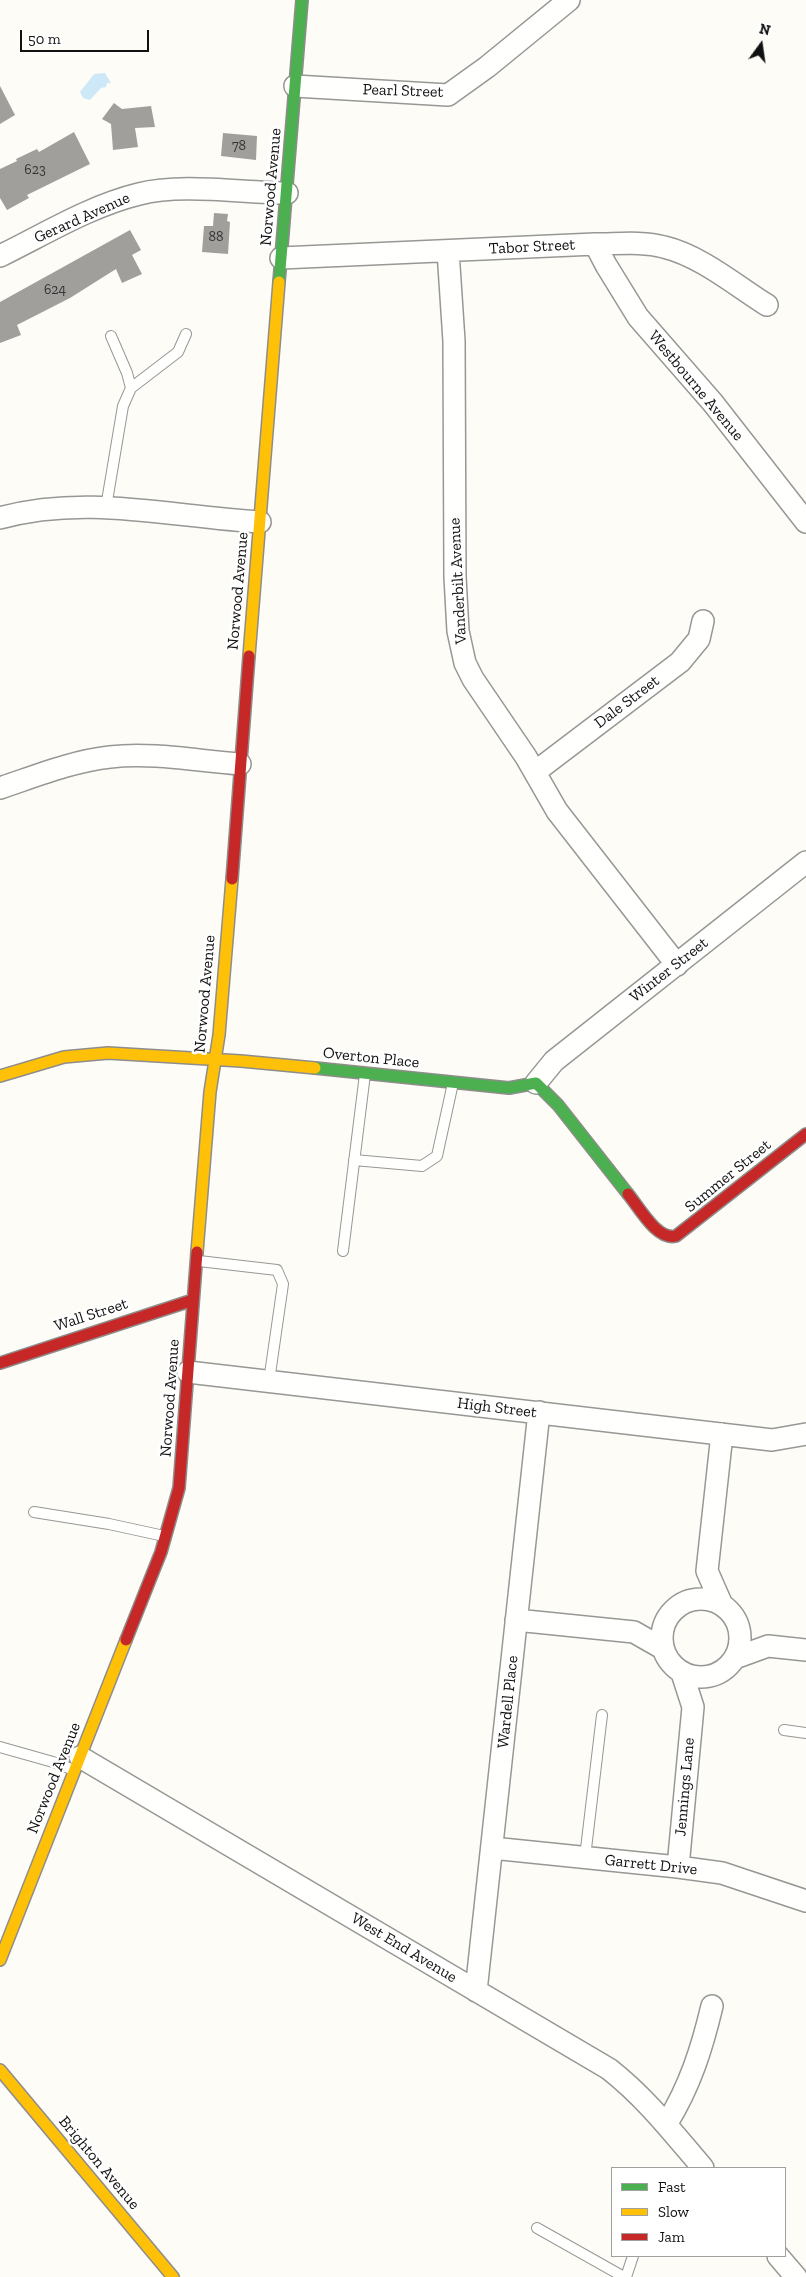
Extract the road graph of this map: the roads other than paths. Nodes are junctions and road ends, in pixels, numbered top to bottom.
1 (302, 0) edge
2 (568, 0) edge
3 (296, 86) junction
4 (287, 193) junction
5 (595, 244) junction
6 (448, 250) junction
7 (0, 256) edge
8 (281, 258) junction
9 (767, 305) dead end
10 (186, 334) dead end
11 (111, 336) dead end
12 (131, 388) junction
13 (106, 507) junction
14 (0, 518) edge
15 (260, 522) junction
16 (806, 522) edge
17 (703, 621) dead end
18 (240, 764) junction
19 (535, 772) junction
20 (0, 788) edge
21 (806, 862) edge
22 (677, 964) junction
23 (215, 1060) junction
24 (365, 1074) junction
25 (0, 1076) edge
26 (453, 1082) junction
27 (536, 1084) junction
28 (806, 1134) edge
29 (354, 1160) junction
30 (343, 1251) dead end
31 (197, 1261) junction
32 (193, 1300) junction
33 (0, 1363) edge
34 (188, 1372) junction
35 (269, 1381) junction
36 (539, 1412) junction
37 (722, 1434) junction
38 (806, 1434) edge
39 (34, 1512) dead end
40 (167, 1536) junction
41 (707, 1571) junction
42 (689, 1600) junction
43 (722, 1605) junction
44 (666, 1619) junction
45 (516, 1620) junction
46 (738, 1626) junction
47 (634, 1632) junction
48 (768, 1646) junction
49 (662, 1648) junction
50 (806, 1650) edge
51 (735, 1658) junction
52 (682, 1673) junction
53 (712, 1676) junction
54 (692, 1707) junction
55 (602, 1715) dead end
56 (784, 1730) dead end
57 (806, 1733) edge
58 (0, 1747) edge
59 (77, 1764) junction
60 (492, 1848) junction
61 (585, 1858) junction
62 (678, 1867) junction
63 (806, 1901) edge
64 (3, 1944) edge
65 (0, 1960) edge
66 (476, 1991) junction
67 (712, 2006) dead end
68 (0, 2070) edge
69 (667, 2123) junction
70 (700, 2167) edge
71 (537, 2228) dead end
72 (633, 2257) edge
73 (779, 2257) edge
74 (173, 2277) edge
75 (625, 2277) edge
76 (796, 2277) edge

1 - 3 street, Norwood Avenue
2 - 3 street, Pearl Street
3 - 4 street, Norwood Avenue
4 - 7 street, Gerard Avenue
4 - 8 street, Norwood Avenue
5 - 6 street, Tabor Street
5 - 9 street, Tabor Street
5 - 16 street, Westbourne Avenue
6 - 8 street, Tabor Street
6 - 19 street, Vanderbilt Avenue
8 - 15 street, Norwood Avenue
10 - 12 lane
11 - 12 lane
12 - 13 lane
13 - 14 street
13 - 15 street
15 - 18 street, Norwood Avenue
17 - 19 street, Dale Street
18 - 20 street
18 - 23 street, Norwood Avenue
19 - 22 street, Vanderbilt Avenue
21 - 22 street, Winter Street
22 - 27 street, Winter Street
23 - 24 street, Overton Place
23 - 25 street, Overton Place
23 - 31 street, Norwood Avenue
24 - 26 street, Overton Place
24 - 29 lane
26 - 27 street, Overton Place
26 - 29 lane
27 - 28 street, Summer Street
29 - 30 lane
31 - 32 street, Norwood Avenue
31 - 35 lane
32 - 33 street, Wall Street
32 - 34 street, Norwood Avenue
34 - 35 street, High Street
34 - 40 street, Norwood Avenue
35 - 36 street, High Street
36 - 37 street, High Street
36 - 45 street, Wardell Place
37 - 38 street, High Street
37 - 41 street
39 - 40 lane
40 - 59 street, Norwood Avenue
41 - 42 street
41 - 43 street
42 - 43 street
42 - 44 street
43 - 46 street
44 - 47 street
44 - 49 street
45 - 47 street
45 - 60 street, Wardell Place
46 - 48 street
46 - 51 street
47 - 49 street
48 - 50 street
48 - 51 street
49 - 52 street
51 - 53 street
52 - 53 street
52 - 54 street, Jennings Lane
53 - 54 street, Jennings Lane
54 - 62 street, Jennings Lane
55 - 61 lane
56 - 57 lane
58 - 59 lane
59 - 64 street, Norwood Avenue
59 - 66 street, West End Avenue
60 - 61 street, Garrett Drive
60 - 66 street, Wardell Place
61 - 62 street, Garrett Drive
62 - 63 street, Garrett Drive
64 - 65 street, Norwood Avenue
66 - 69 street, West End Avenue
67 - 69 street
68 - 74 street, Brighton Avenue
69 - 70 street, West End Avenue
71 - 75 lane
72 - 75 lane
73 - 76 street

